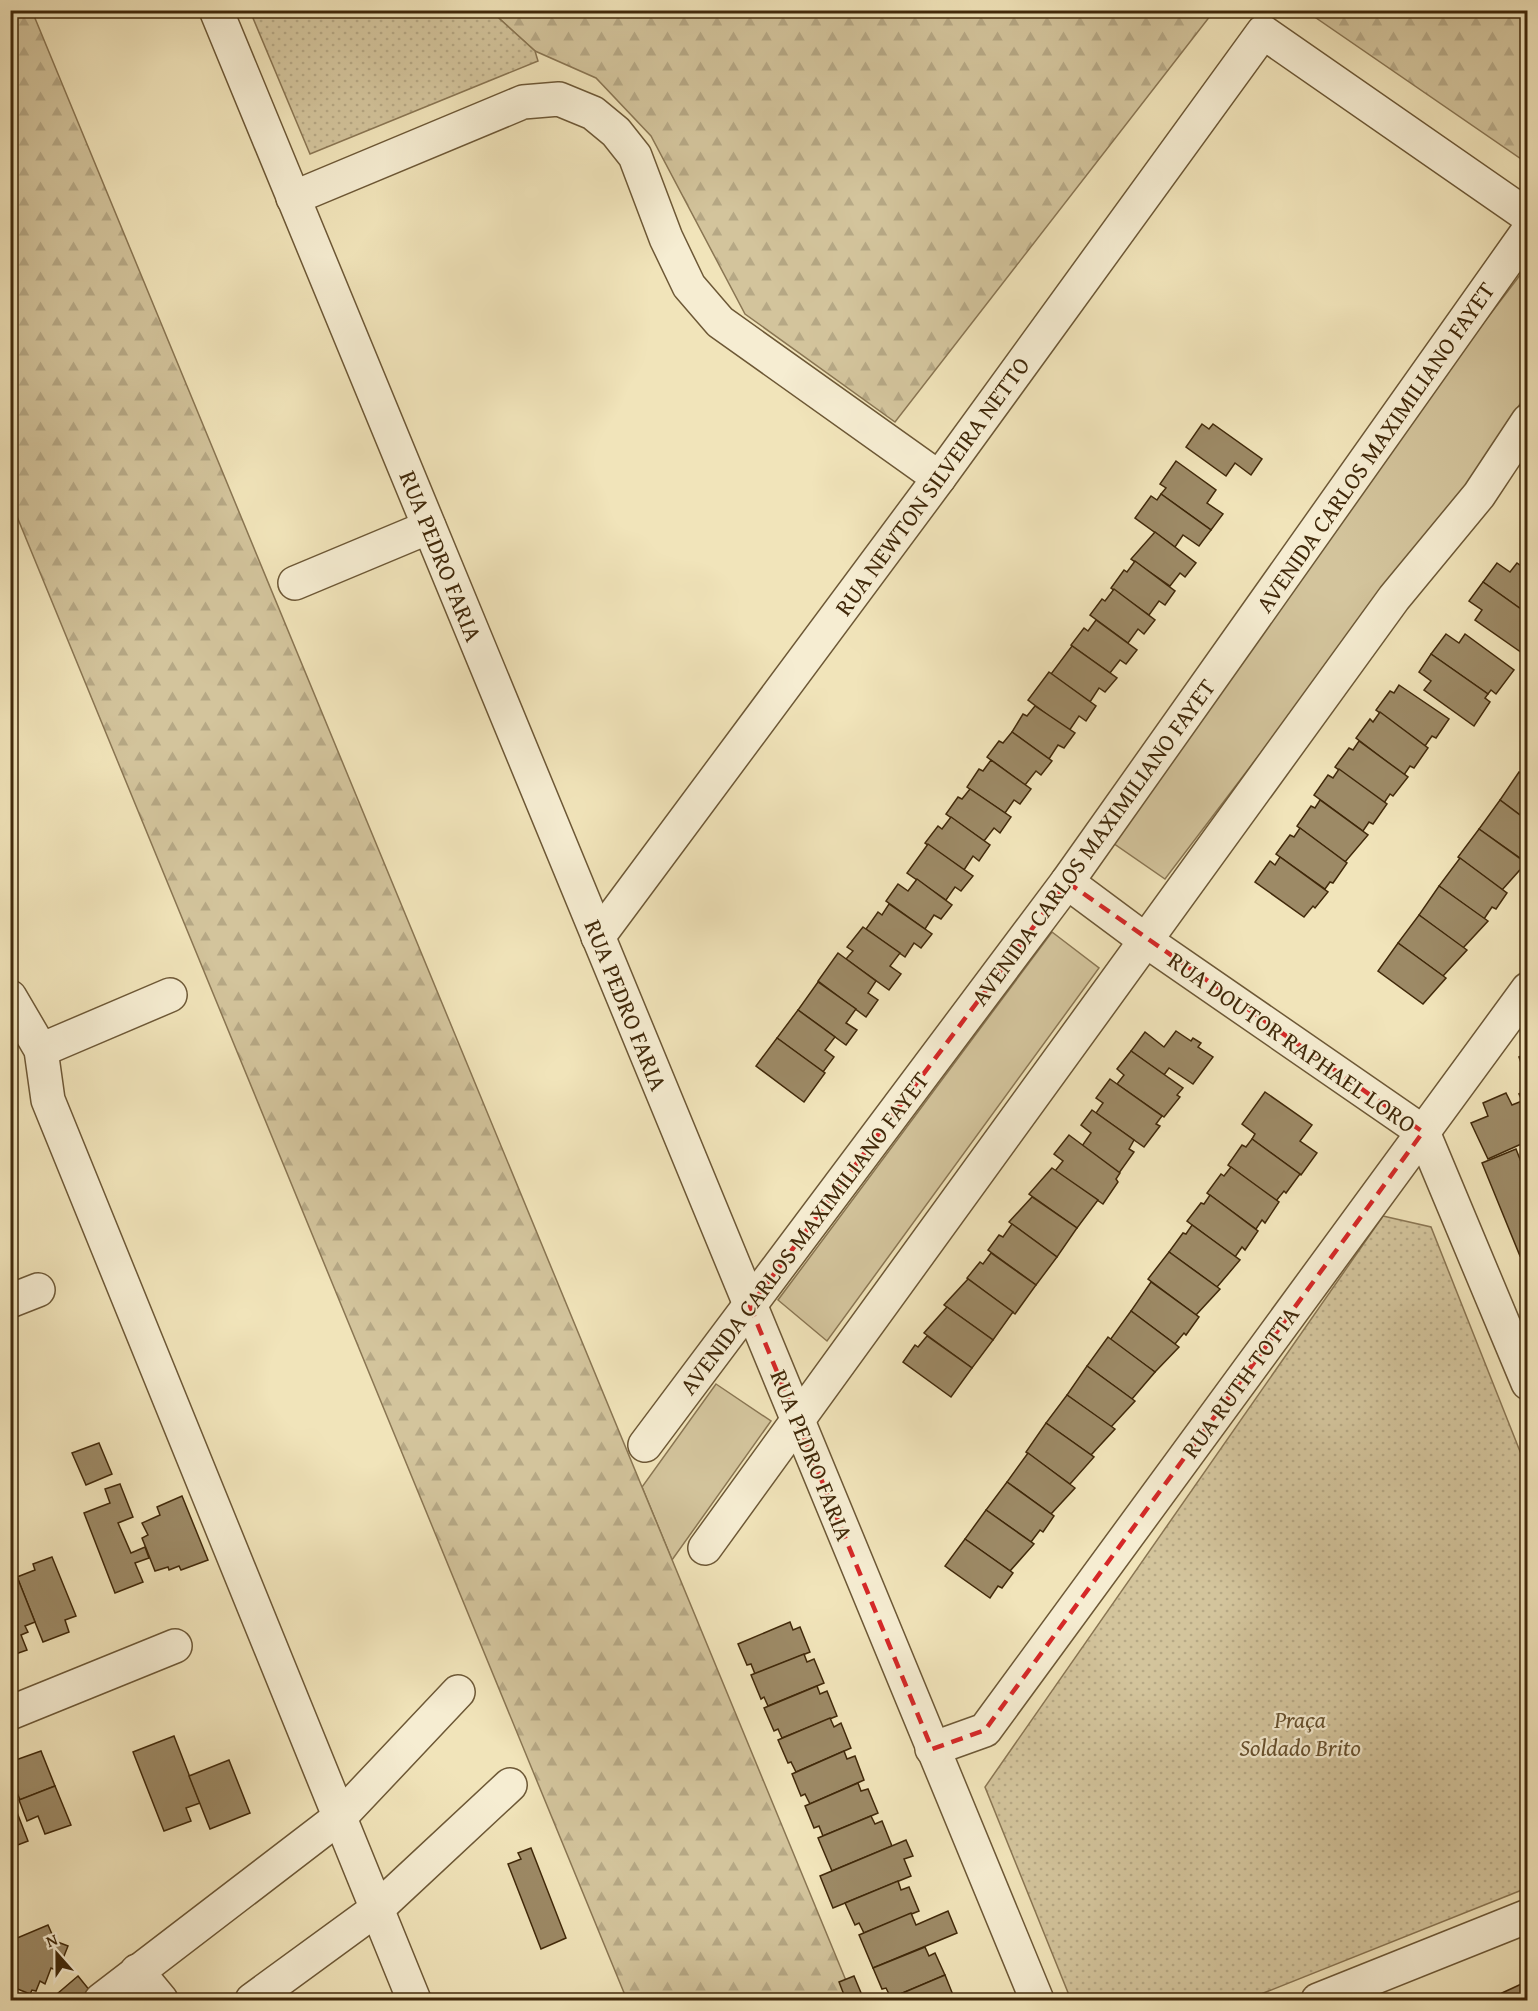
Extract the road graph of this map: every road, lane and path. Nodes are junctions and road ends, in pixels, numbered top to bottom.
1 (216, 10) edge
2 (293, 198) junction
3 (1527, 216) edge
4 (1527, 231) edge
5 (1527, 421) edge
6 (939, 478) junction
7 (429, 527) junction
8 (296, 583) dead end
9 (1067, 882) junction
10 (598, 937) junction
11 (1145, 940) junction
12 (1527, 989) edge
13 (170, 995) dead end
14 (10, 997) edge
15 (41, 1050) junction
16 (1423, 1132) junction
17 (750, 1306) junction
18 (1527, 1383) edge
19 (797, 1419) junction
20 (645, 1444) dead end
21 (705, 1548) dead end
22 (175, 1646) dead end
23 (458, 1692) dead end
24 (10, 1713) edge
25 (932, 1749) junction
26 (510, 1785) dead end
27 (341, 1816) junction
28 (378, 1908) junction
29 (1527, 1916) edge
30 (137, 1971) junction
31 (101, 2001) edge
32 (161, 2001) edge
33 (252, 2001) edge
34 (414, 2001) edge
35 (1036, 2001) edge
36 (1318, 2001) edge

1 - 2 street, RUA PEDRO FARIA
2 - 6 street
2 - 7 street, RUA PEDRO FARIA
3 - 6 street, RUA NEWTON SILVEIRA NETTO
4 - 9 street, AVENIDA CARLOS MAXIMILIANO FAYET
5 - 11 street
6 - 10 street, RUA NEWTON SILVEIRA NETTO
7 - 8 street
7 - 10 street, RUA PEDRO FARIA
9 - 11 street, RUA DOUTOR RAPHAEL LORO
9 - 17 street, AVENIDA CARLOS MAXIMILIANO FAYET
10 - 17 street, RUA PEDRO FARIA
11 - 16 street, RUA DOUTOR RAPHAEL LORO
11 - 19 street
12 - 16 street, RUA RUTH TOTTA
13 - 15 street
14 - 15 street
15 - 27 street
16 - 18 street, RUA DOUTOR RAPHAEL LORO
16 - 25 street, RUA RUTH TOTTA
17 - 19 street, RUA PEDRO FARIA
17 - 20 street, AVENIDA CARLOS MAXIMILIANO FAYET
19 - 21 street
19 - 25 street, RUA PEDRO FARIA
22 - 24 street
23 - 27 street
25 - 35 street, RUA PEDRO FARIA
26 - 28 street
27 - 28 street
27 - 30 street
28 - 33 street
28 - 34 street
29 - 36 street
30 - 31 street
30 - 32 street

